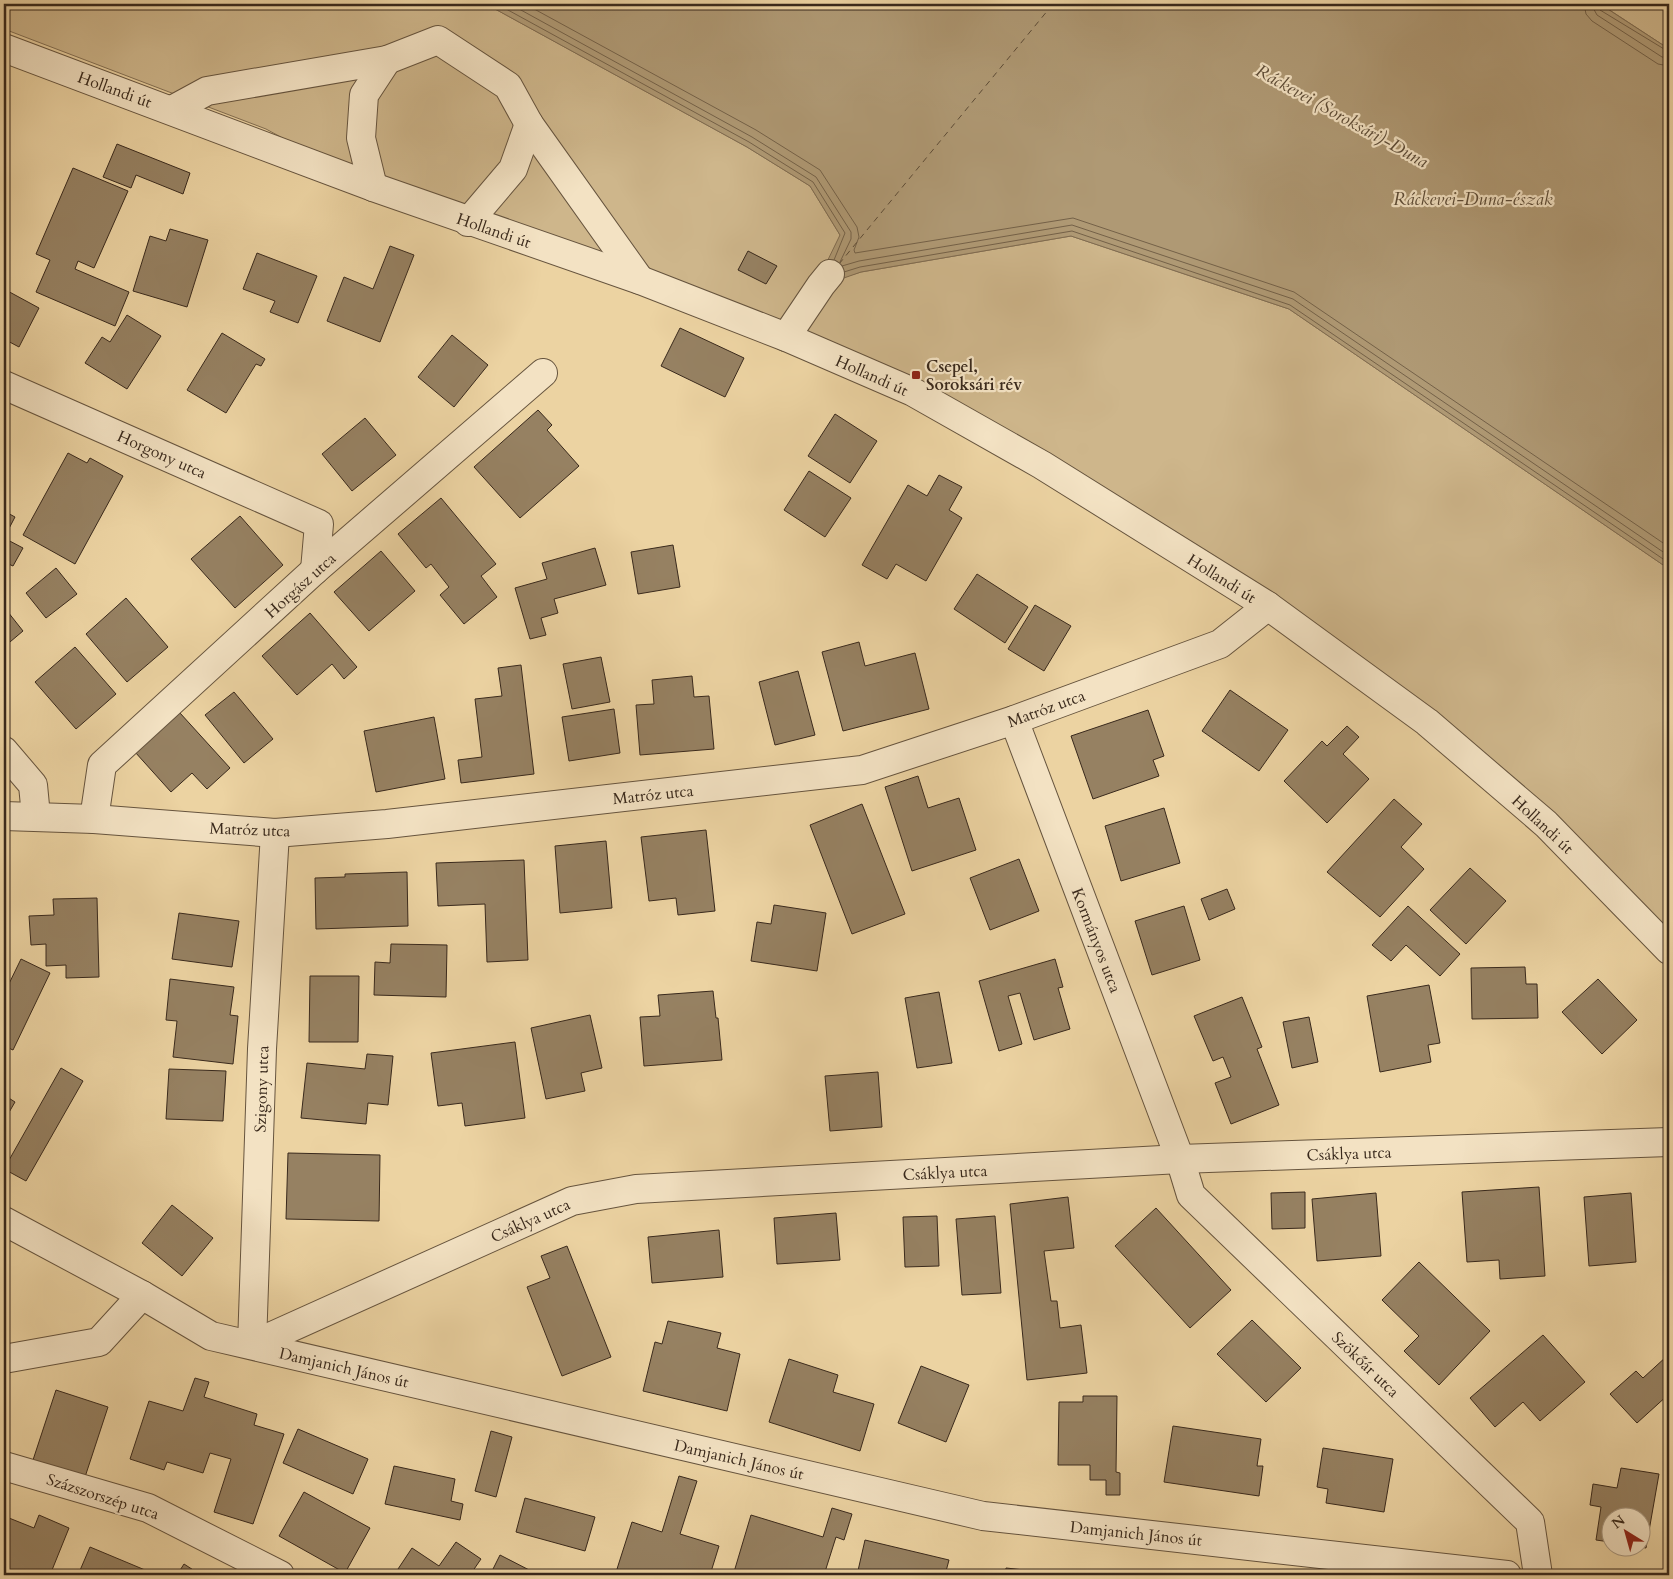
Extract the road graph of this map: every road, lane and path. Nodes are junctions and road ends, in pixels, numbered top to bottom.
1 (4, 48) edge
2 (387, 60) junction
3 (172, 110) junction
4 (530, 124) junction
5 (373, 187) junction
6 (468, 222) junction
7 (830, 274) dead end
8 (640, 280) junction
9 (786, 336) junction
10 (543, 373) dead end
11 (4, 385) edge
12 (319, 524) junction
13 (353, 537) junction
14 (315, 570) junction
15 (1268, 606) junction
16 (1014, 720) junction
17 (4, 751) edge
18 (4, 816) edge
19 (36, 816) junction
20 (94, 819) junction
21 (275, 833) junction
22 (1669, 950) edge
23 (1669, 1142) edge
24 (1180, 1159) junction
25 (4, 1221) edge
26 (142, 1295) junction
27 (252, 1345) junction
28 (4, 1359) edge
29 (4, 1466) edge
30 (280, 1575) edge
31 (1508, 1575) edge
32 (1538, 1575) edge

1 - 3 street, Hollandi út
2 - 3 street
2 - 4 street
2 - 5 street
3 - 5 street, Hollandi út
4 - 6 street
4 - 8 street
5 - 6 street, Hollandi út
6 - 8 street, Hollandi út
7 - 9 street
8 - 9 street, Hollandi út
9 - 15 street, Hollandi út
10 - 13 street, Horgász utca
11 - 12 street, Horgony utca
12 - 13 street, Horgony utca
12 - 14 street
13 - 14 street, Horgász utca
14 - 20 street, Horgász utca
15 - 16 street, Matróz utca
15 - 22 street, Hollandi út
16 - 21 street, Matróz utca
16 - 24 street, Kormányos utca
17 - 19 street
18 - 19 street, Matróz utca
19 - 20 street, Matróz utca
20 - 21 street, Matróz utca
21 - 27 street, Szigony utca
23 - 24 street, Csáklya utca
24 - 27 street, Csáklya utca
24 - 32 street, Szökőár utca
25 - 26 street, Damjanich János út
26 - 27 street, Damjanich János út
26 - 28 street
27 - 31 street, Damjanich János út
29 - 30 street, Százszorszép utca

